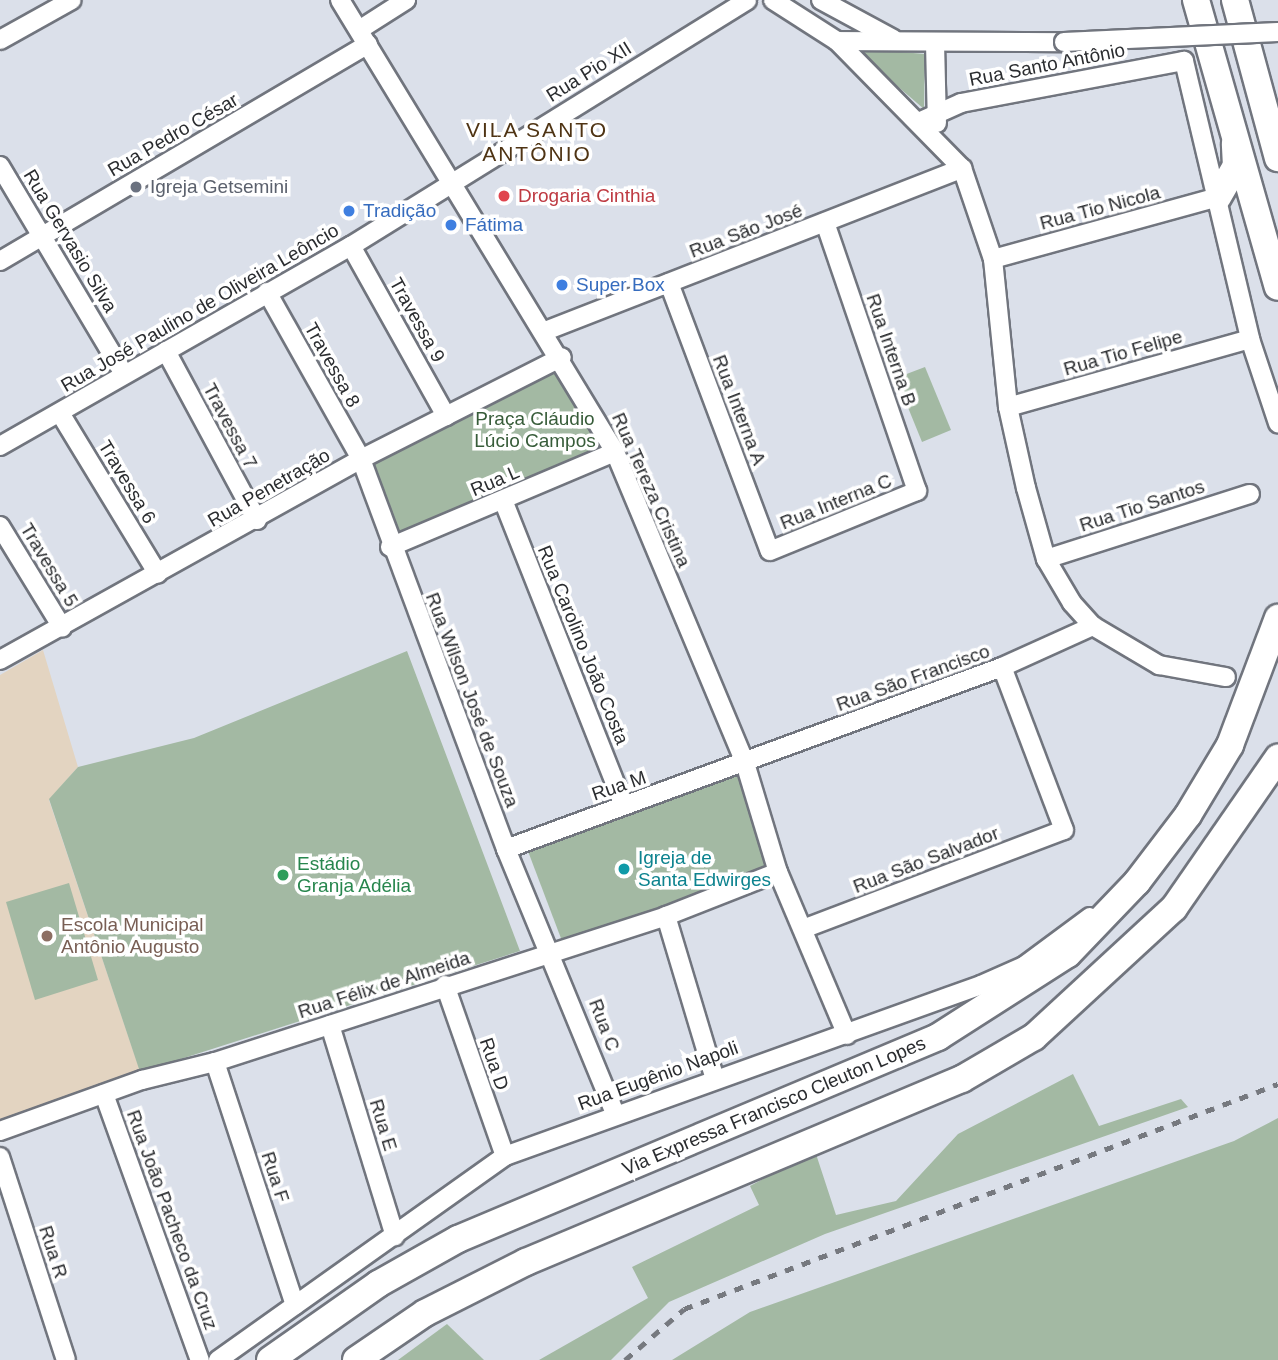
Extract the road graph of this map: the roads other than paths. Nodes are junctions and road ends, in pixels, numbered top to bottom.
1 (72, 0) edge
2 (340, 0) edge
3 (406, 0) edge
4 (747, 0) edge
5 (774, 0) edge
6 (821, 0) edge
7 (1195, 0) edge
8 (1235, 0) edge
9 (1278, 32) edge
10 (363, 37) junction
11 (0, 40) edge
12 (837, 41) junction
13 (896, 41) junction
14 (935, 43) junction
15 (937, 112) junction
16 (921, 121) junction
17 (1233, 121) junction
18 (937, 135) junction
19 (1278, 158) edge
20 (0, 166) edge
21 (962, 168) junction
22 (454, 181) junction
23 (1218, 197) junction
24 (825, 222) junction
25 (44, 235) junction
26 (351, 246) junction
27 (993, 259) junction
28 (0, 261) edge
29 (669, 283) junction
30 (1278, 287) edge
31 (267, 292) junction
32 (545, 331) junction
33 (1250, 339) junction
34 (166, 351) junction
35 (562, 357) junction
36 (124, 374) junction
37 (1008, 408) junction
38 (60, 413) junction
39 (446, 416) junction
40 (1278, 423) edge
41 (0, 446) edge
42 (615, 452) junction
43 (361, 459) junction
44 (917, 491) joint
45 (1250, 494) dead end
46 (503, 500) junction
47 (257, 520) junction
48 (0, 526) edge
49 (390, 547) junction
50 (770, 551) joint
51 (1046, 559) junction
52 (158, 574) junction
53 (1278, 618) edge
54 (1093, 626) junction
55 (62, 627) junction
56 (0, 660) edge
57 (1002, 667) junction
58 (1226, 677) dead end
59 (1278, 758) edge
60 (745, 763) junction
61 (624, 805) junction
62 (506, 849) junction
63 (778, 872) junction
64 (1137, 883) junction
65 (666, 916) junction
66 (803, 929) junction
67 (554, 952) junction
68 (445, 985) junction
69 (330, 1025) junction
70 (847, 1035) junction
71 (215, 1062) junction
72 (714, 1076) junction
73 (104, 1094) junction
74 (615, 1113) junction
75 (0, 1131) edge
76 (505, 1156) junction
77 (0, 1157) edge
78 (395, 1236) junction
79 (295, 1306) junction
80 (66, 1360) edge
81 (200, 1360) edge
82 (218, 1360) edge
83 (270, 1360) edge
84 (356, 1360) edge

1 - 11 street
2 - 10 street, Rua Tereza Cristina
3 - 10 street, Rua Pedro César
4 - 22 street, Rua Pio XII
5 - 12 street
6 - 13 street
7 - 17 highway
8 - 19 highway
9 - 14 street, bridge
10 - 22 street, Rua Tereza Cristina
10 - 25 street, Rua Pedro César
12 - 13 street
12 - 16 street
13 - 14 street
14 - 15 street
15 - 16 street, Rua Santo Antônio
15 - 18 street
15 - 23 street, Rua Santo Antônio
16 - 18 street
17 - 23 highway
17 - 30 highway
18 - 21 street
20 - 25 street, Rua Gervasio Silva
21 - 24 street, Rua São José
21 - 27 street
22 - 26 street, Rua José Paulino de Oliveira Leôncio
22 - 32 street, Rua Tereza Cristina
23 - 27 street, Rua Tio Nicola
23 - 33 street
24 - 29 street, Rua São José
24 - 44 street, Rua Interna B
25 - 28 street, Rua Pedro César
25 - 36 street, Rua Gervasio Silva
26 - 31 street, Rua José Paulino de Oliveira Leôncio
26 - 39 street, Travessa 9
27 - 37 street
29 - 32 street, Rua São José
29 - 50 street, Rua Interna A
31 - 34 street, Rua José Paulino de Oliveira Leôncio
31 - 43 street, Travessa 8
32 - 35 street, Rua Tereza Cristina
33 - 37 street, Rua Tio Felipe
33 - 40 street
34 - 36 street, Rua José Paulino de Oliveira Leôncio
34 - 47 street, Travessa 7
35 - 39 street, Rua Penetração
35 - 42 street, Rua Tereza Cristina
36 - 38 street, Rua José Paulino de Oliveira Leôncio
37 - 51 street
38 - 41 street, Rua José Paulino de Oliveira Leôncio
38 - 52 street, Travessa 6
39 - 43 street, Rua Penetração
42 - 46 street, Rua L
42 - 60 street, Rua Tereza Cristina
43 - 47 street, Rua Penetração
43 - 49 street, Rua Wilson José de Souza
44 - 50 street, Rua Interna C
45 - 51 street, Rua Tio Santos
46 - 49 street, Rua L
46 - 61 street, Rua Carolino João Costa
47 - 52 street, Rua Penetração
48 - 55 street, Travessa 5
49 - 62 street, Rua Wilson José de Souza
51 - 54 street
52 - 55 street, Rua Penetração
53 - 64 highway, Via Expressa Francisco Cleuton Lopes
54 - 57 street, Rua São Francisco
54 - 58 street
55 - 56 street, Rua Penetração
57 - 60 street, Rua São Francisco
57 - 66 street, Rua São Salvador
59 - 84 highway
60 - 61 street, Rua M
60 - 63 street, Rua Tereza Cristina
61 - 62 street, Rua M
62 - 67 street, Rua Wilson José de Souza
63 - 65 street, Rua Félix de Almeida
63 - 66 street, Rua Tereza Cristina
64 - 70 street, Rua Eugênio Napoli
64 - 83 highway, Via Expressa Francisco Cleuton Lopes
65 - 67 street, Rua Félix de Almeida
65 - 72 street
66 - 70 street, Rua Tereza Cristina
67 - 68 street, Rua Félix de Almeida
67 - 74 street, Rua C
68 - 69 street, Rua Félix de Almeida
68 - 76 street, Rua D
69 - 71 street, Rua Félix de Almeida
69 - 78 street, Rua E
70 - 72 street, Rua Eugênio Napoli
71 - 73 street, Rua Félix de Almeida
71 - 79 street, Rua F
72 - 74 street, Rua Eugênio Napoli
73 - 75 street, Rua Félix de Almeida
73 - 81 street, Rua João Pacheco da Cruz
74 - 76 street, Rua Eugênio Napoli
76 - 78 street, Rua Eugênio Napoli
77 - 80 street, Rua R
78 - 79 street, Rua Eugênio Napoli
79 - 82 street, Rua Eugênio Napoli

